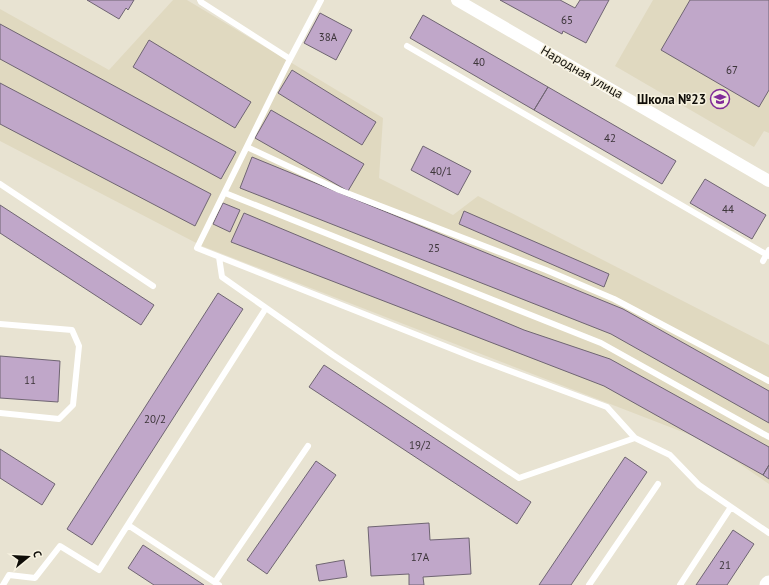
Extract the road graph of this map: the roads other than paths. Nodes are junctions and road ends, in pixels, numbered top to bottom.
1 (200, 0) edge
2 (322, 0) edge
3 (456, 0) edge
4 (407, 46) dead end
5 (290, 59) junction
6 (247, 147) junction
7 (769, 180) edge
8 (0, 184) edge
9 (225, 193) junction
10 (768, 254) edge
11 (220, 257) junction
12 (763, 261) dead end
13 (153, 286) dead end
14 (266, 308) junction
15 (0, 324) edge
16 (769, 381) edge
17 (0, 413) edge
18 (769, 437) edge
19 (635, 438) junction
20 (308, 446) dead end
21 (658, 484) dead end
22 (731, 507) junction
23 (128, 525) junction
24 (769, 533) edge
25 (217, 584) edge
26 (3, 585) edge
27 (589, 585) edge
28 (680, 585) edge

1 - 5 lane
2 - 5 lane
3 - 7 street, Народная улица
4 - 10 lane
5 - 6 lane
6 - 9 lane
6 - 16 lane
8 - 13 lane
9 - 11 lane
9 - 18 lane
10 - 12 lane
11 - 14 lane
11 - 19 lane
14 - 19 lane
14 - 23 lane
15 - 17 lane
19 - 22 lane
20 - 25 lane
21 - 27 lane
22 - 24 lane
22 - 28 lane
23 - 25 lane
23 - 26 lane

